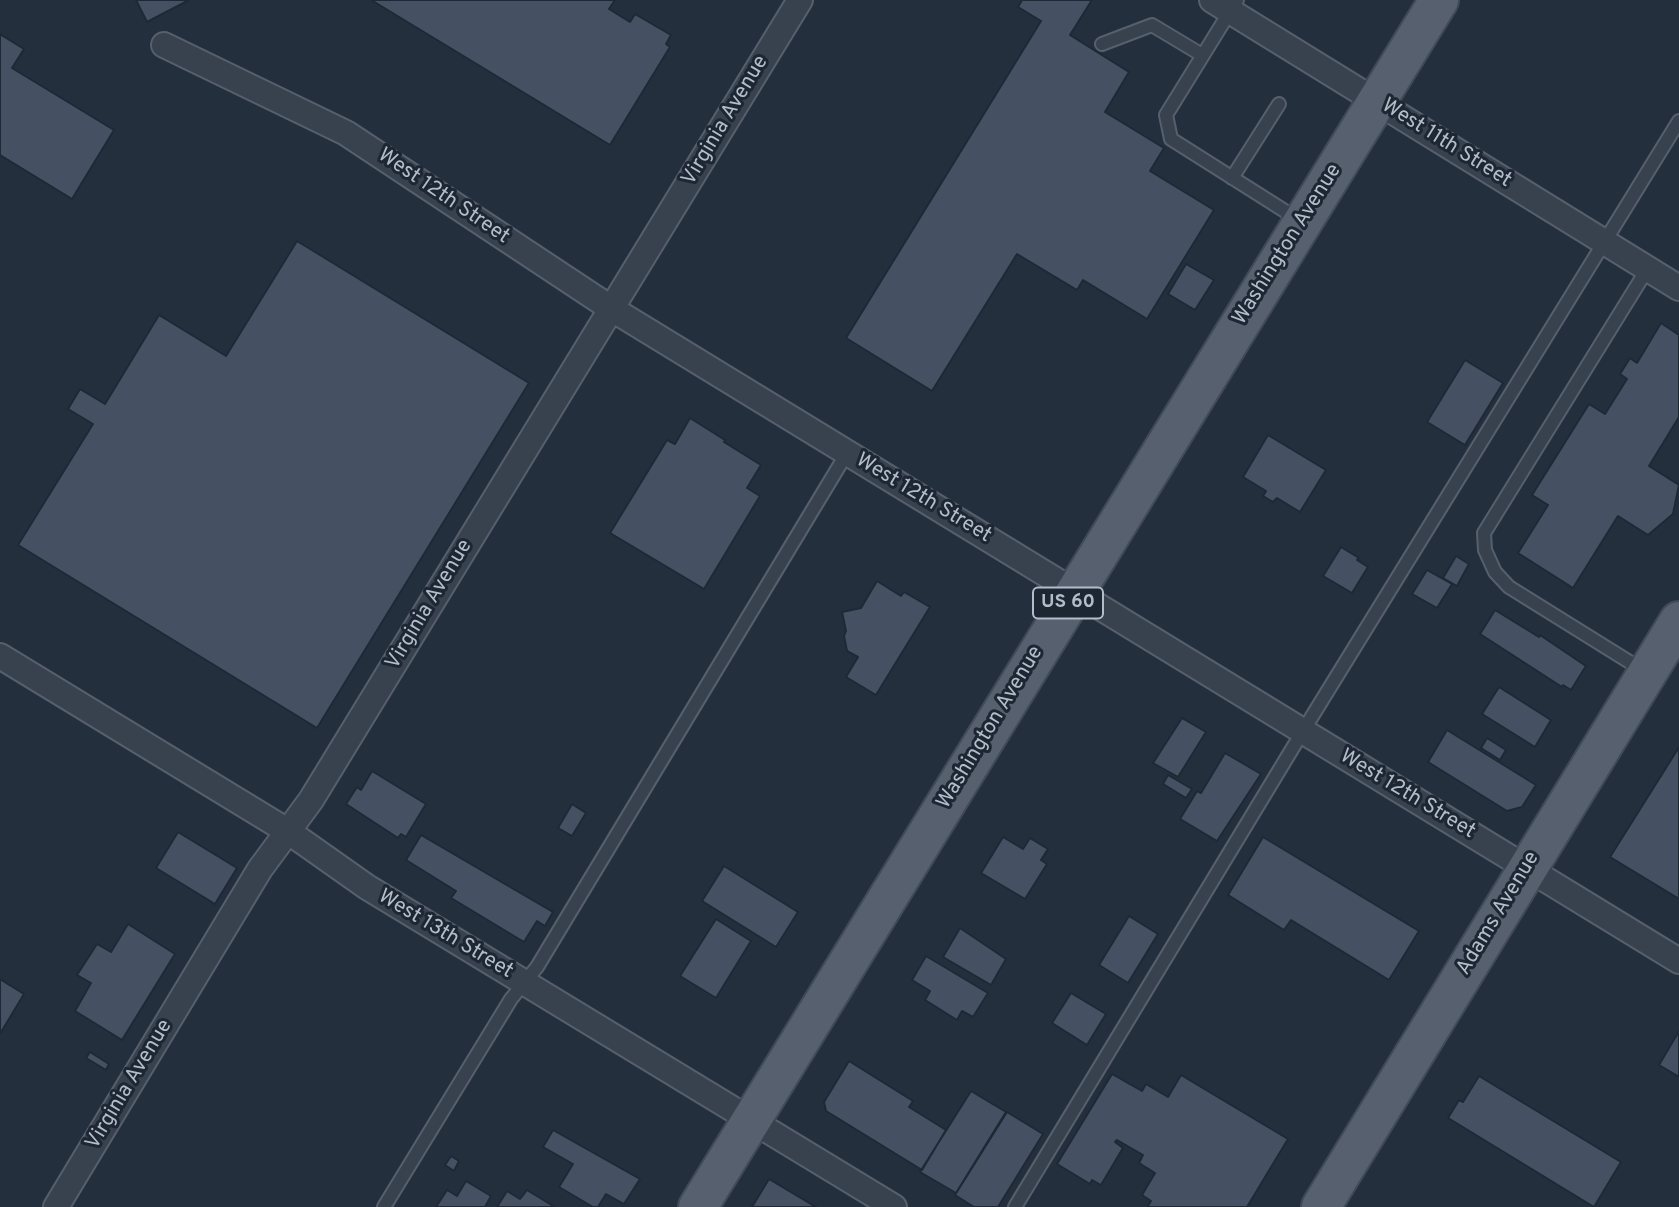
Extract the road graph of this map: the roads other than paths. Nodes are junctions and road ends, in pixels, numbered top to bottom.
1 (800, 0) edge
2 (1439, 0) edge
3 (1227, 4) edge
4 (163, 44) dead end
5 (1102, 44) dead end
6 (1202, 55) junction
7 (1377, 101) junction
8 (1279, 104) dead end
9 (1679, 121) edge
10 (1232, 178) junction
11 (1302, 222) junction
12 (1605, 242) junction
13 (1648, 268) junction
14 (1679, 288) edge
15 (612, 309) junction
16 (847, 453) junction
17 (1075, 592) junction
18 (1679, 621) edge
19 (0, 656) edge
20 (1647, 673) junction
21 (1303, 731) junction
22 (289, 832) junction
23 (1527, 868) junction
24 (1679, 961) edge
25 (524, 983) junction
26 (752, 1119) junction
27 (56, 1207) edge
28 (384, 1207) edge
29 (698, 1207) edge
30 (894, 1207) edge
31 (1015, 1207) edge
32 (1321, 1207) edge

1 - 15 street, Virginia Avenue
2 - 7 main road, Washington Avenue / US 60
3 - 6 lane
3 - 7 street, West 11th Street
4 - 15 street, West 12th Street
5 - 6 lane
6 - 10 lane
7 - 11 main road, Washington Avenue / US 60
7 - 12 street, West 11th Street
8 - 10 lane
9 - 12 lane
10 - 11 lane
11 - 17 main road, Washington Avenue / US 60
12 - 13 street, West 11th Street
12 - 21 lane
13 - 14 street, West 11th Street
13 - 20 lane
15 - 16 street, West 12th Street
15 - 22 street, Virginia Avenue
16 - 17 street, West 12th Street
16 - 25 lane
17 - 21 street, West 12th Street
17 - 26 main road, Washington Avenue / US 60
18 - 20 main road, Adams Avenue
19 - 22 street, West 13th Street
20 - 23 main road, Adams Avenue
21 - 23 street, West 12th Street
21 - 31 lane
22 - 25 street, West 13th Street
22 - 27 street, Virginia Avenue
23 - 24 street, West 12th Street
23 - 32 main road, Adams Avenue
25 - 26 street, West 13th Street
25 - 28 lane
26 - 29 main road, Washington Avenue / US 60
26 - 30 street, West 13th Street

